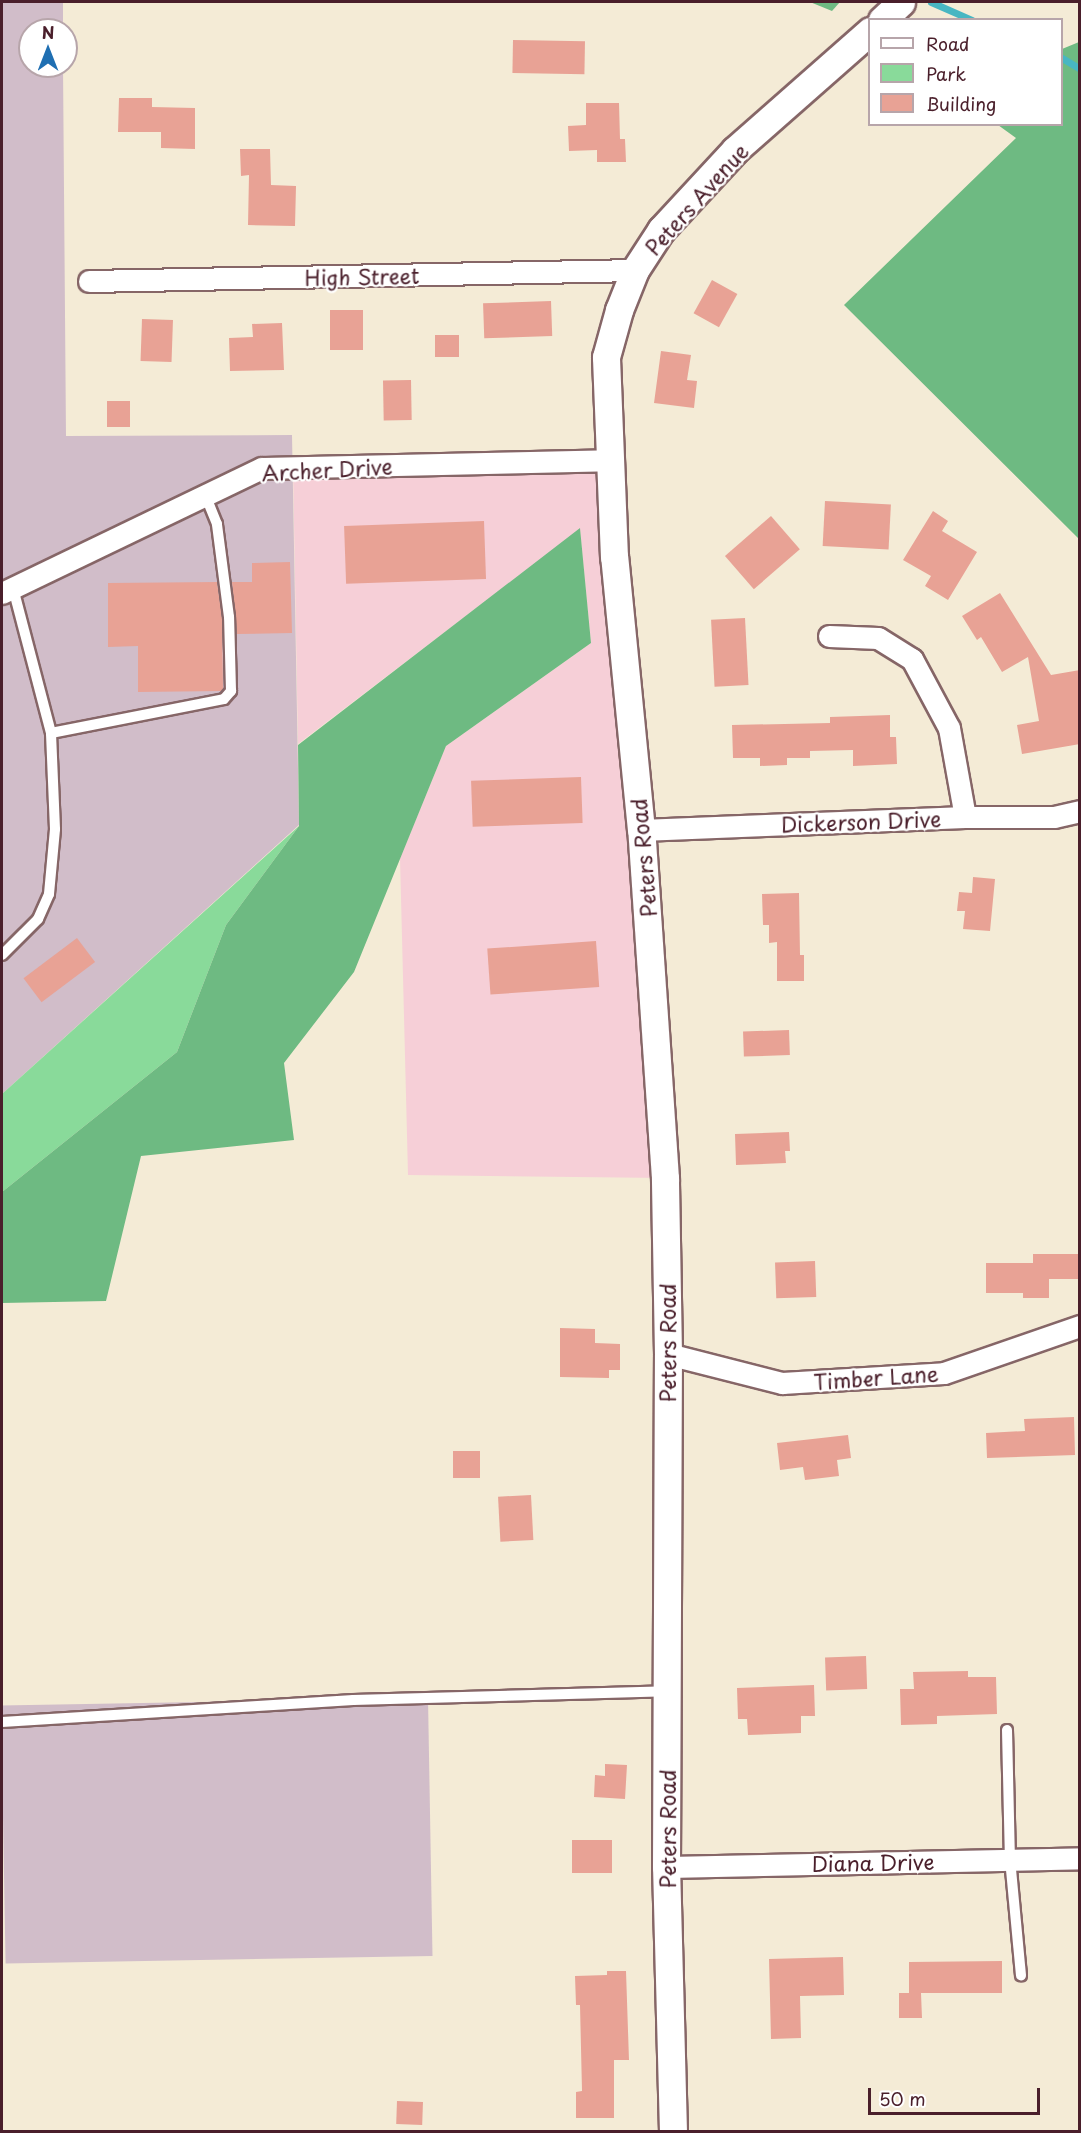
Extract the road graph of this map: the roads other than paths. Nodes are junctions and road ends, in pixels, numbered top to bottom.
1 (901, 2) edge
2 (884, 18) edge
3 (868, 33) edge
4 (635, 270) junction
5 (89, 282) dead end
6 (609, 460) junction
7 (205, 495) junction
8 (614, 556) joint
9 (7, 591) edge
10 (830, 636) dead end
11 (51, 734) junction
12 (1080, 811) edge
13 (965, 817) junction
14 (641, 830) junction
15 (2, 955) edge
16 (1080, 1326) edge
17 (668, 1354) junction
18 (668, 1691) junction
19 (2, 1722) edge
20 (1007, 1730) dead end
21 (1080, 1858) edge
22 (1010, 1859) junction
23 (666, 1867) junction
24 (1021, 1975) dead end
25 (673, 2132) edge

1 - 2 street
3 - 4 street, Peters Avenue
4 - 5 street, High Street
4 - 6 street, Peters Avenue
6 - 7 street, Archer Drive
6 - 8 street, Peters Avenue
7 - 9 street, Archer Drive
7 - 11 lane
8 - 14 street, Peters Road
9 - 11 lane
10 - 13 street
11 - 15 lane
12 - 13 street, Dickerson Drive
13 - 14 street, Dickerson Drive
14 - 17 street, Peters Road
16 - 17 street, Timber Lane
17 - 18 street, Peters Road
18 - 19 lane
18 - 23 street, Peters Road
20 - 22 lane
21 - 22 street, Diana Drive
22 - 23 street, Diana Drive
22 - 24 lane
23 - 25 street, Peters Road

